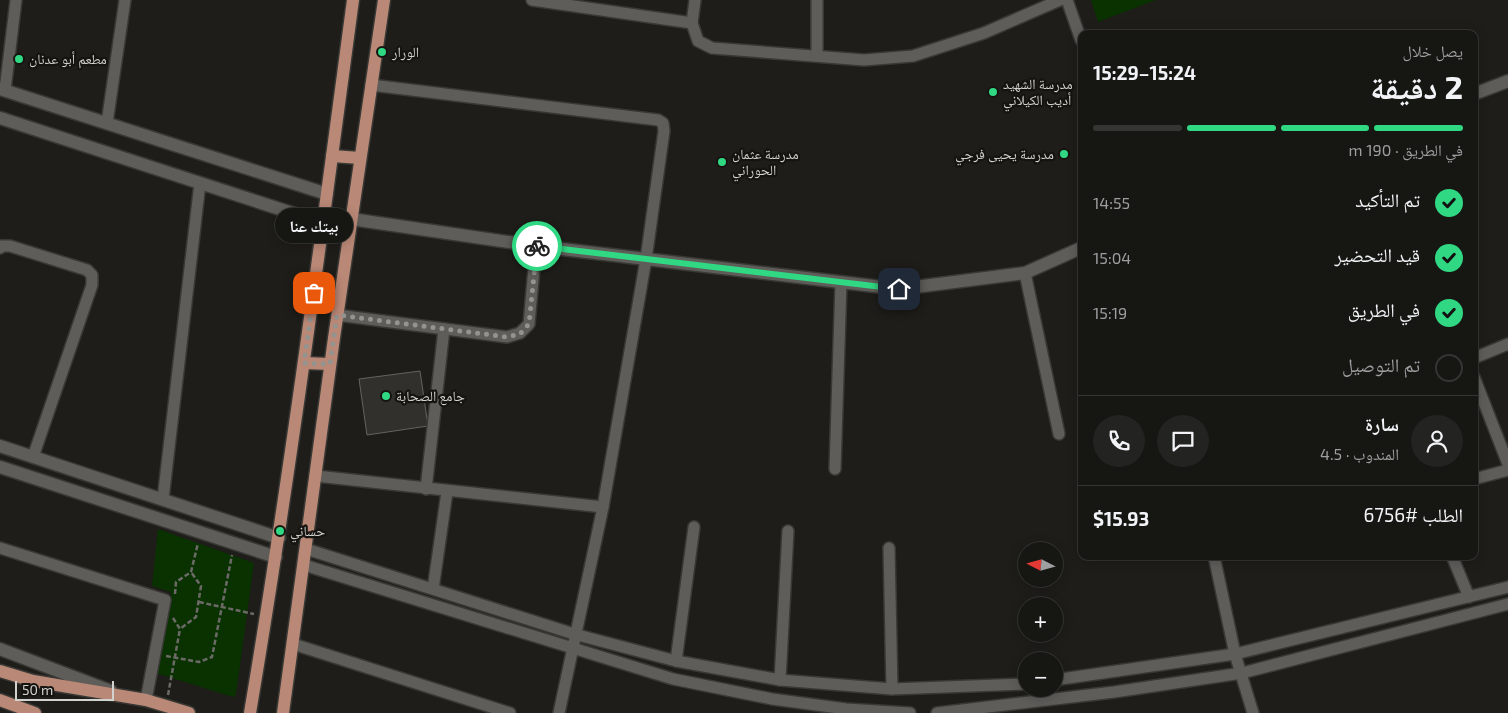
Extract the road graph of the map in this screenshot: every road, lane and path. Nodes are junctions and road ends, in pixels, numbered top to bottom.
1 (16, 0) edge
2 (125, 0) edge
3 (353, 0) edge
4 (384, 0) edge
5 (532, 0) edge
6 (694, 0) edge
7 (817, 0) edge
8 (1060, 0) edge
9 (1067, 0) edge
10 (692, 23) junction
11 (1078, 31) edge
12 (817, 56) junction
13 (1508, 81) edge
14 (371, 86) junction
15 (3, 90) edge
16 (1478, 92) edge
17 (0, 118) edge
18 (107, 123) junction
19 (332, 156) junction
20 (360, 158) junction
21 (200, 183) junction
22 (328, 194) junction
23 (352, 219) junction
24 (323, 223) junction
25 (536, 246) junction
26 (0, 248) edge
27 (1078, 249) edge
28 (646, 259) junction
29 (1025, 273) junction
30 (841, 282) junction
31 (337, 315) junction
32 (444, 329) junction
33 (1508, 344) edge
34 (1478, 356) edge
35 (304, 363) junction
36 (330, 364) junction
37 (1478, 387) edge
38 (1059, 434) dead end
39 (0, 446) edge
40 (33, 457) junction
41 (1508, 464) edge
42 (0, 467) edge
43 (835, 469) dead end
44 (1508, 470) edge
45 (316, 476) junction
46 (1478, 478) edge
47 (426, 489) junction
48 (447, 492) junction
49 (163, 499) junction
50 (603, 507) junction
51 (694, 528) dead end
52 (788, 531) dead end
53 (200, 532) junction
54 (279, 538) junction
55 (234, 544) junction
56 (0, 548) edge
57 (889, 548) dead end
58 (306, 549) junction
59 (276, 557) junction
60 (1215, 560) edge
61 (1454, 560) edge
62 (304, 565) junction
63 (191, 572) junction
64 (1508, 587) edge
65 (433, 589) junction
66 (1468, 597) junction
67 (174, 598) dead end
68 (199, 602) junction
69 (1508, 604) edge
70 (222, 607) junction
71 (171, 614) dead end
72 (266, 617) junction
73 (180, 629) junction
74 (574, 634) junction
75 (293, 644) junction
76 (0, 650) edge
77 (571, 650) junction
78 (155, 654) junction
79 (1235, 654) junction
80 (174, 658) junction
81 (676, 661) junction
82 (0, 671) edge
83 (1242, 673) junction
84 (1063, 679) edge
85 (780, 680) junction
86 (1018, 684) edge
87 (892, 689) junction
88 (125, 696) junction
89 (0, 700) edge
90 (146, 700) junction
91 (166, 706) junction
92 (36, 713) edge
93 (189, 713) edge
94 (250, 713) edge
95 (283, 713) edge
96 (510, 713) edge
97 (559, 713) edge
98 (910, 713) edge
99 (937, 713) edge
100 (1253, 713) edge

1 - 15 street
2 - 18 street
3 - 19 main road
4 - 14 main road
5 - 10 street
6 - 10 street
7 - 12 street
8 - 12 street
9 - 11 street
10 - 12 street
13 - 16 street
14 - 20 main road
14 - 28 street
15 - 18 street
17 - 21 street
18 - 22 street
19 - 20 main road
19 - 22 main road
20 - 23 main road
21 - 24 street
21 - 49 street
22 - 24 main road
23 - 25 street
23 - 31 main road
24 - 35 main road
25 - 28 street
25 - 32 street
26 - 40 street
27 - 29 street
28 - 30 street
28 - 50 street
29 - 30 street
29 - 38 street
30 - 43 street
31 - 32 street
31 - 36 main road
32 - 47 street
33 - 34 street
35 - 36 main road
35 - 54 main road
36 - 45 main road
37 - 41 street
39 - 40 street
40 - 49 street
42 - 53 street
44 - 46 street
45 - 47 street
45 - 58 main road
47 - 48 street
48 - 50 street
48 - 65 street
49 - 54 street
50 - 74 street
51 - 81 street
52 - 85 street
53 - 55 street
53 - 63 path
54 - 59 main road
55 - 59 street
55 - 70 path
56 - 78 street
57 - 87 street
58 - 62 main road
58 - 65 street
59 - 72 main road
60 - 79 street
61 - 66 street
62 - 75 main road
62 - 77 street
63 - 67 path
63 - 68 path
64 - 66 street
65 - 74 street
66 - 79 street
68 - 70 path
68 - 73 path
69 - 83 street
70 - 72 path
70 - 80 path
71 - 73 path
72 - 94 main road
73 - 80 path
74 - 77 street
74 - 81 street
75 - 95 main road
75 - 96 street
76 - 88 street
77 - 97 street
77 - 98 street
78 - 80 path
78 - 90 street
79 - 83 street
79 - 84 street
80 - 91 path
81 - 85 street
82 - 88 main road
83 - 99 street
83 - 100 street
85 - 87 street
86 - 87 street
88 - 90 main road
89 - 92 main road
90 - 91 main road
91 - 93 main road

